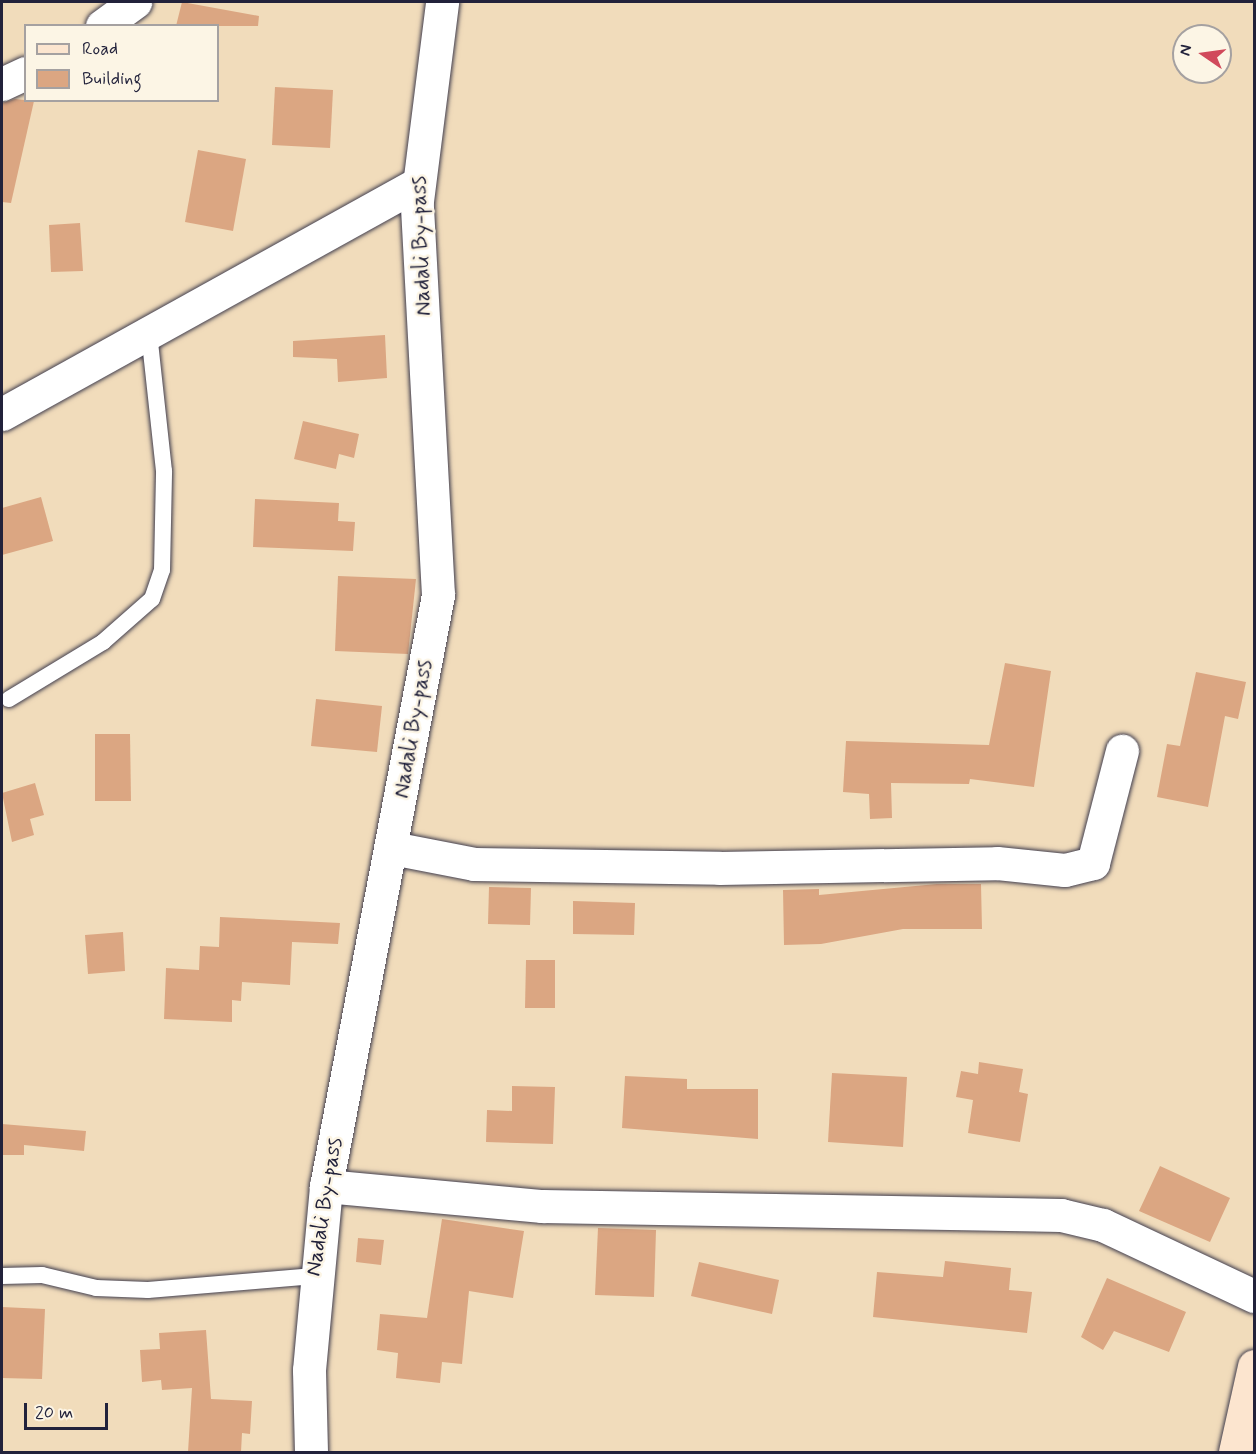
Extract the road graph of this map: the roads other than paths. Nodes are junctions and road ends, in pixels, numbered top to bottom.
1 (135, 2) edge
2 (442, 2) edge
3 (105, 24) edge
4 (24, 74) edge
5 (2, 84) edge
6 (417, 184) junction
7 (149, 332) junction
8 (2, 414) edge
9 (9, 699) dead end
10 (1122, 751) dead end
11 (392, 848) junction
12 (326, 1186) junction
13 (2, 1276) edge
14 (314, 1276) junction
15 (1254, 1296) edge
16 (1254, 1365) edge
17 (311, 1452) edge
18 (1235, 1452) edge

1 - 3 street
2 - 6 street, Nadali By-pass
4 - 5 street
6 - 7 street
6 - 11 street, Nadali By-pass
7 - 8 street
7 - 9 lane
10 - 11 street
11 - 12 street, Nadali By-pass
12 - 14 street, Nadali By-pass
12 - 15 street
13 - 14 lane
14 - 17 street, Nadali By-pass
16 - 18 main road

